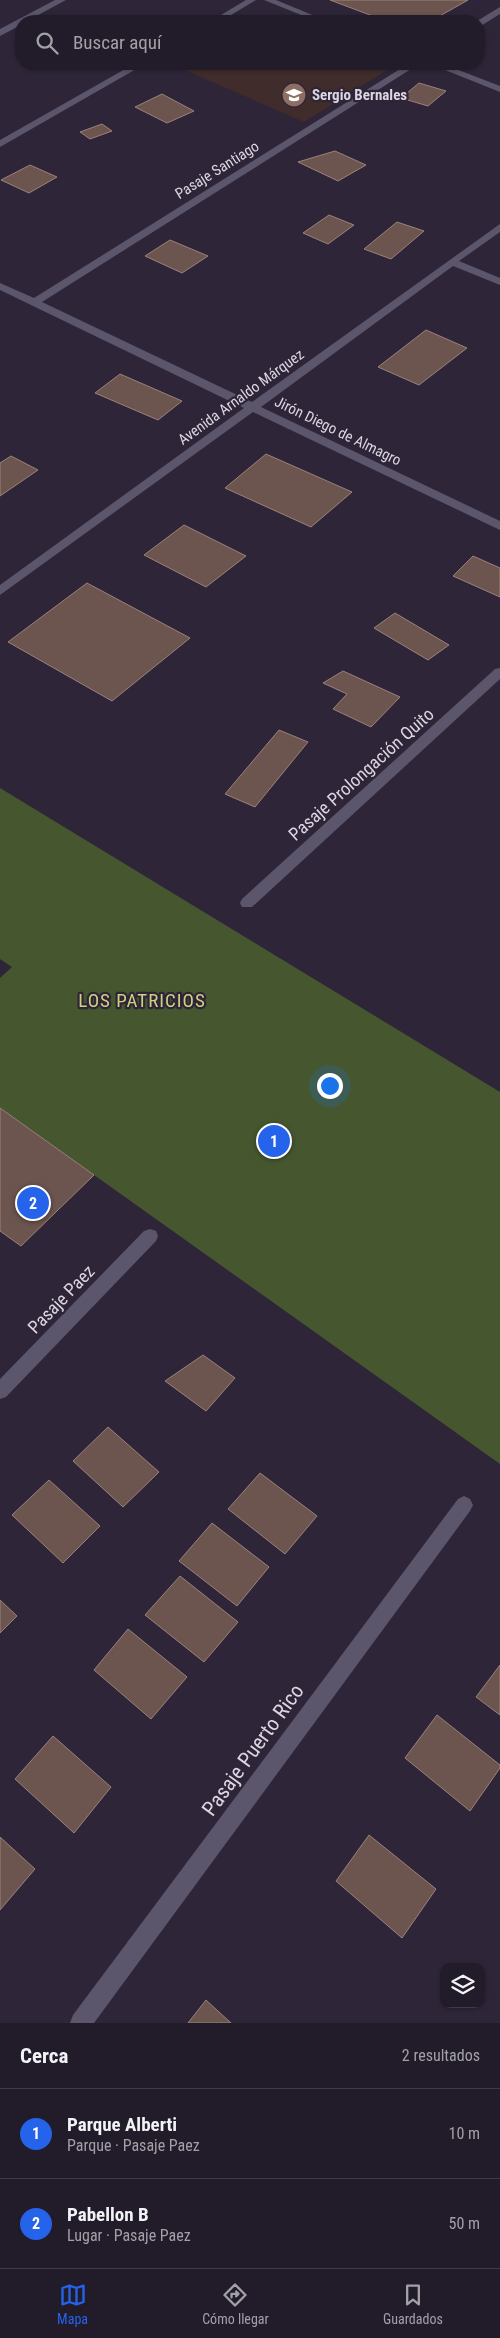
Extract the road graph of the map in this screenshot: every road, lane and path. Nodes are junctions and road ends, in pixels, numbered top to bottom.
1 (62, 0) edge
2 (252, 0) edge
3 (268, 0) edge
4 (500, 10) edge
5 (33, 15) edge
6 (226, 15) edge
7 (308, 15) edge
8 (485, 20) edge
9 (15, 24) edge
10 (0, 33) edge
11 (130, 70) edge
12 (404, 70) edge
13 (451, 70) edge
14 (500, 89) edge
15 (0, 144) edge
16 (500, 227) edge
17 (452, 262) junction
18 (500, 282) edge
19 (0, 286) edge
20 (35, 302) junction
21 (253, 407) junction
22 (500, 526) edge
23 (0, 591) edge
24 (500, 672) edge
25 (247, 903) dead end
26 (150, 1236) dead end
27 (0, 1391) edge
28 (464, 1505) dead end
29 (81, 2023) edge

1 - 5 street
2 - 6 street
3 - 7 street
4 - 8 street
9 - 10 street
11 - 15 street
12 - 20 street, Pasaje Santiago
13 - 14 street
16 - 17 street, Avenida Arnaldo Márquez
17 - 18 street
17 - 21 street, Avenida Arnaldo Márquez
19 - 20 street, Jirón Diego de Almagro
20 - 21 street, Jirón Diego de Almagro
21 - 22 street, Jirón Diego de Almagro
21 - 23 street, Avenida Arnaldo Márquez
24 - 25 street, Pasaje Prolongación Quito
26 - 27 street, Pasaje Paez
28 - 29 street, Pasaje Puerto Rico

